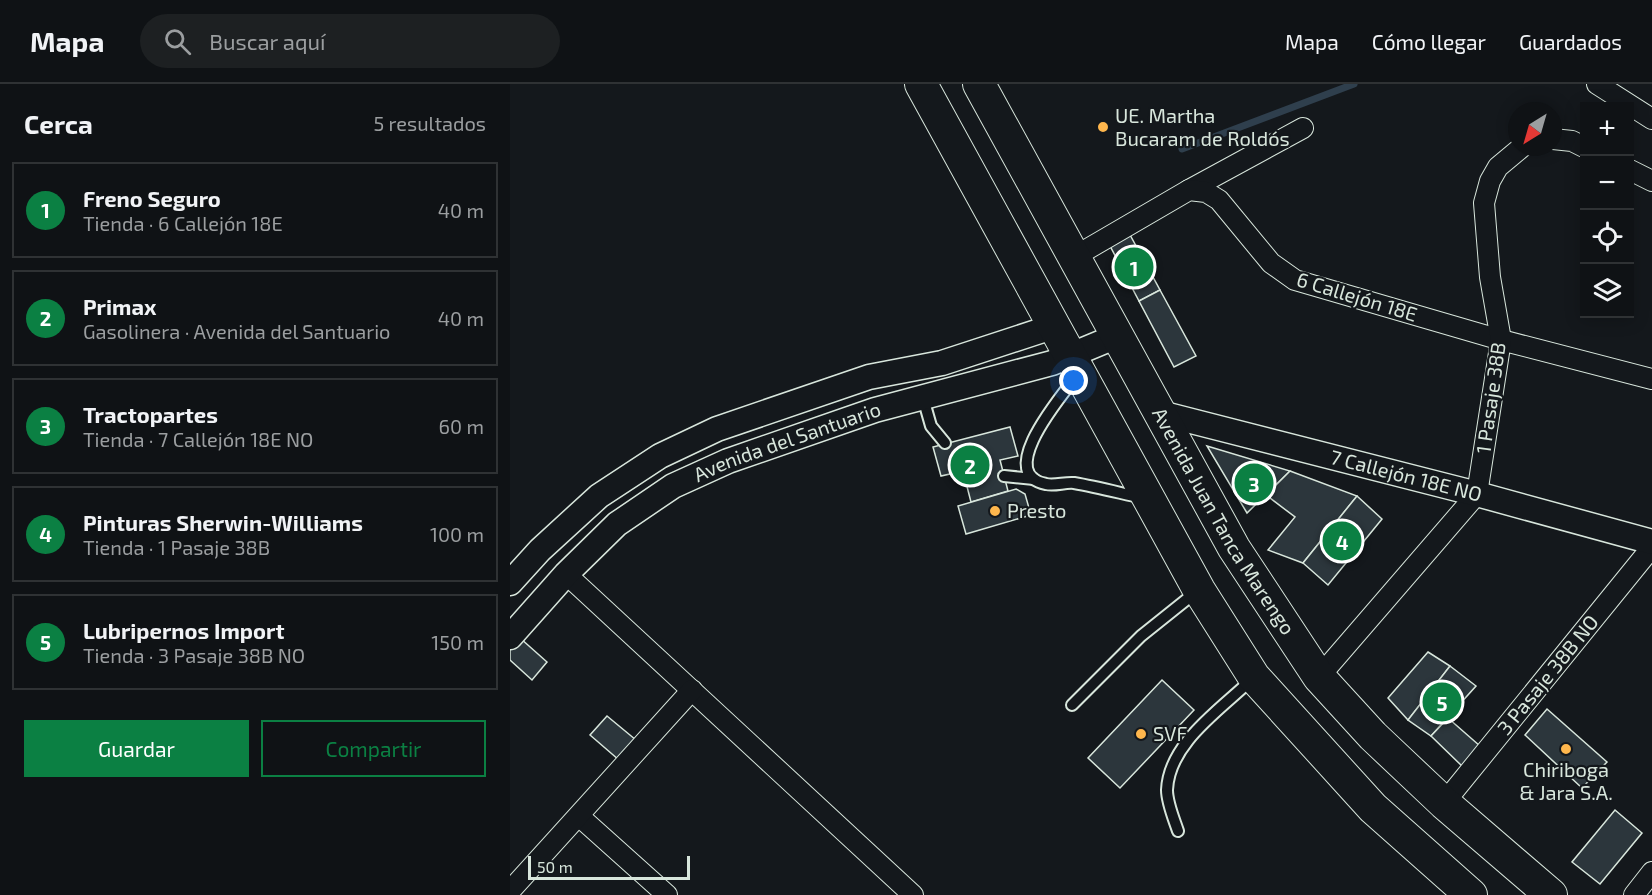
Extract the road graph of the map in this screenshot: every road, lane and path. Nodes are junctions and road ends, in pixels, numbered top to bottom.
1 (921, 84) edge
2 (979, 84) edge
3 (1597, 84) edge
4 (1652, 119) edge
5 (1303, 128) dead end
6 (1562, 140) edge
7 (1580, 145) edge
8 (1511, 156) edge
9 (1634, 172) edge
10 (1652, 181) edge
11 (1189, 190) junction
12 (1074, 257) junction
13 (1055, 326) junction
14 (1117, 336) junction
15 (1501, 340) junction
16 (1076, 364) junction
17 (1652, 379) edge
18 (923, 398) junction
19 (1160, 413) junction
20 (945, 443) dead end
21 (1004, 476) dead end
22 (1034, 478) junction
23 (1477, 494) junction
24 (1148, 499) junction
25 (1652, 542) edge
26 (1652, 547) edge
27 (566, 574) junction
28 (510, 583) edge
29 (1199, 590) junction
30 (510, 638) edge
31 (1254, 677) junction
32 (1319, 677) junction
33 (692, 690) junction
34 (1072, 705) dead end
35 (1444, 803) junction
36 (580, 817) junction
37 (1178, 831) dead end
38 (1652, 872) edge
39 (510, 891) edge
40 (667, 895) edge
41 (913, 895) edge
42 (1471, 895) edge
43 (1551, 895) edge
44 (1634, 895) edge

1 - 13 main road
2 - 12 main road, Avenida Juan Tanca Marengo
3 - 4 street
5 - 11 street
6 - 7 street
8 - 15 street, 1 Pasaje 38B
9 - 10 street
11 - 12 street
11 - 15 street, 6 Callejón 18E
12 - 14 main road, Avenida Juan Tanca Marengo
13 - 16 main road
13 - 28 street, Avenida del Santuario
14 - 16 street, Avenida del Santuario
14 - 19 main road, Avenida Juan Tanca Marengo
15 - 17 street, 6 Callejón 18E
15 - 23 street, 1 Pasaje 38B
16 - 18 street, Avenida del Santuario
16 - 22 lane
16 - 24 main road
18 - 20 lane
18 - 27 street, Avenida del Santuario
19 - 23 street, 7 Callejón 18E NO
19 - 32 main road, Avenida Juan Tanca Marengo
21 - 22 lane
22 - 24 lane
23 - 25 street, 7 Callejón 18E NO
23 - 32 street
24 - 29 main road
26 - 35 street, 3 Pasaje 38B NO
27 - 30 street, Avenida del Santuario
27 - 33 street
29 - 31 main road
29 - 34 lane
31 - 37 lane
31 - 42 main road
32 - 35 main road, Avenida Juan Tanca Marengo
33 - 36 street
33 - 41 street
35 - 43 main road, Avenida Juan Tanca Marengo
36 - 39 street
36 - 40 street
38 - 44 street

